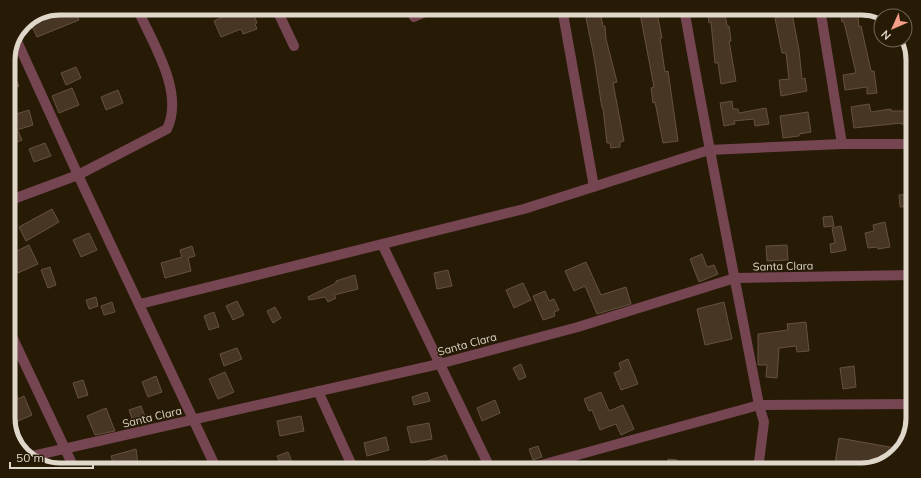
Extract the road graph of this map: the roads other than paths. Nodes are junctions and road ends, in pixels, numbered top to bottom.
1 (139, 15) edge
2 (279, 15) edge
3 (563, 15) edge
4 (685, 15) edge
5 (821, 15) edge
6 (18, 43) edge
7 (294, 46) dead end
8 (842, 144) junction
9 (906, 144) edge
10 (709, 150) junction
11 (78, 175) junction
12 (594, 187) junction
13 (15, 198) edge
14 (382, 244) junction
15 (906, 275) edge
16 (736, 278) junction
17 (140, 304) junction
18 (15, 343) edge
19 (440, 364) junction
20 (318, 390) junction
21 (906, 404) edge
22 (759, 406) junction
23 (194, 420) junction
24 (64, 449) junction
25 (36, 455) edge
26 (71, 463) edge
27 (214, 463) edge
28 (351, 463) edge
29 (488, 463) edge
30 (549, 463) edge
31 (759, 463) edge

1 - 11 street
2 - 7 street
3 - 12 street
4 - 10 street
5 - 8 street
6 - 11 street
8 - 9 street
8 - 10 street
10 - 12 street
10 - 16 street
11 - 13 street
11 - 17 street
12 - 14 street
14 - 17 street
14 - 19 street
15 - 16 street, Santa Clara
16 - 19 street, Santa Clara
16 - 22 street
17 - 23 street
18 - 24 street
19 - 20 street, Santa Clara
19 - 29 street
20 - 23 street, Santa Clara
20 - 28 street
21 - 22 street
22 - 30 street
22 - 31 street
23 - 24 street, Santa Clara
23 - 27 street
24 - 25 street, Santa Clara
24 - 26 street

